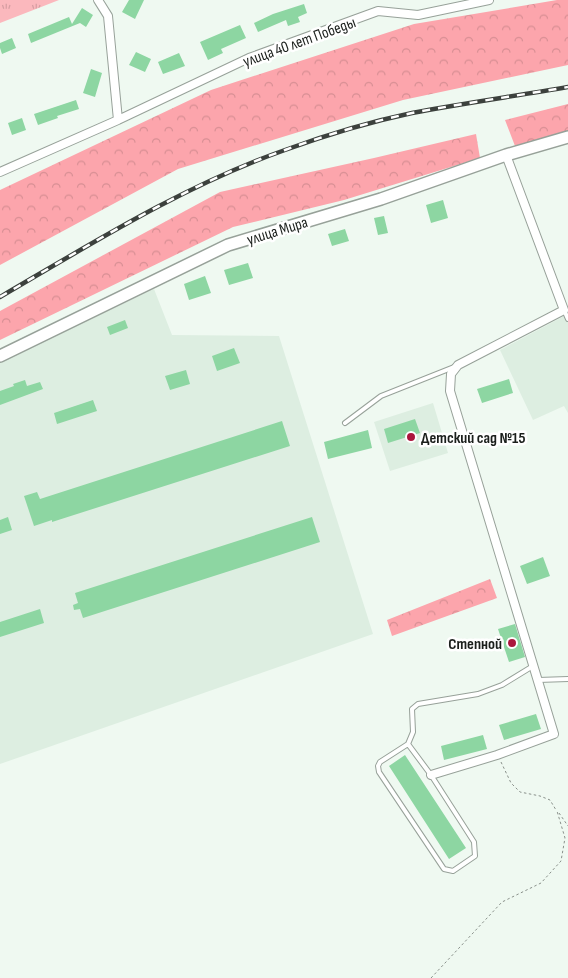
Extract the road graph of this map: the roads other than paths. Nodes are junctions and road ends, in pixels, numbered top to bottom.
1 (98, 0) edge
2 (489, 0) edge
3 (118, 120) junction
4 (568, 137) edge
5 (506, 155) junction
6 (0, 172) edge
7 (564, 310) junction
8 (568, 319) edge
9 (0, 356) edge
10 (458, 366) junction
11 (345, 423) dead end
12 (534, 666) junction
13 (568, 679) edge
14 (538, 680) junction
15 (408, 744) junction
16 (431, 776) junction

1 - 3 street
2 - 3 street, улица 40 лет Победы
3 - 6 street, улица 40 лет Победы
4 - 5 street, улица Мира
5 - 7 street
5 - 9 street, улица Мира
7 - 8 lane
7 - 10 street
10 - 11 lane
10 - 12 street
12 - 14 street
12 - 15 lane
13 - 14 lane
14 - 16 street
15 - 16 lane
15 - 16 lane

